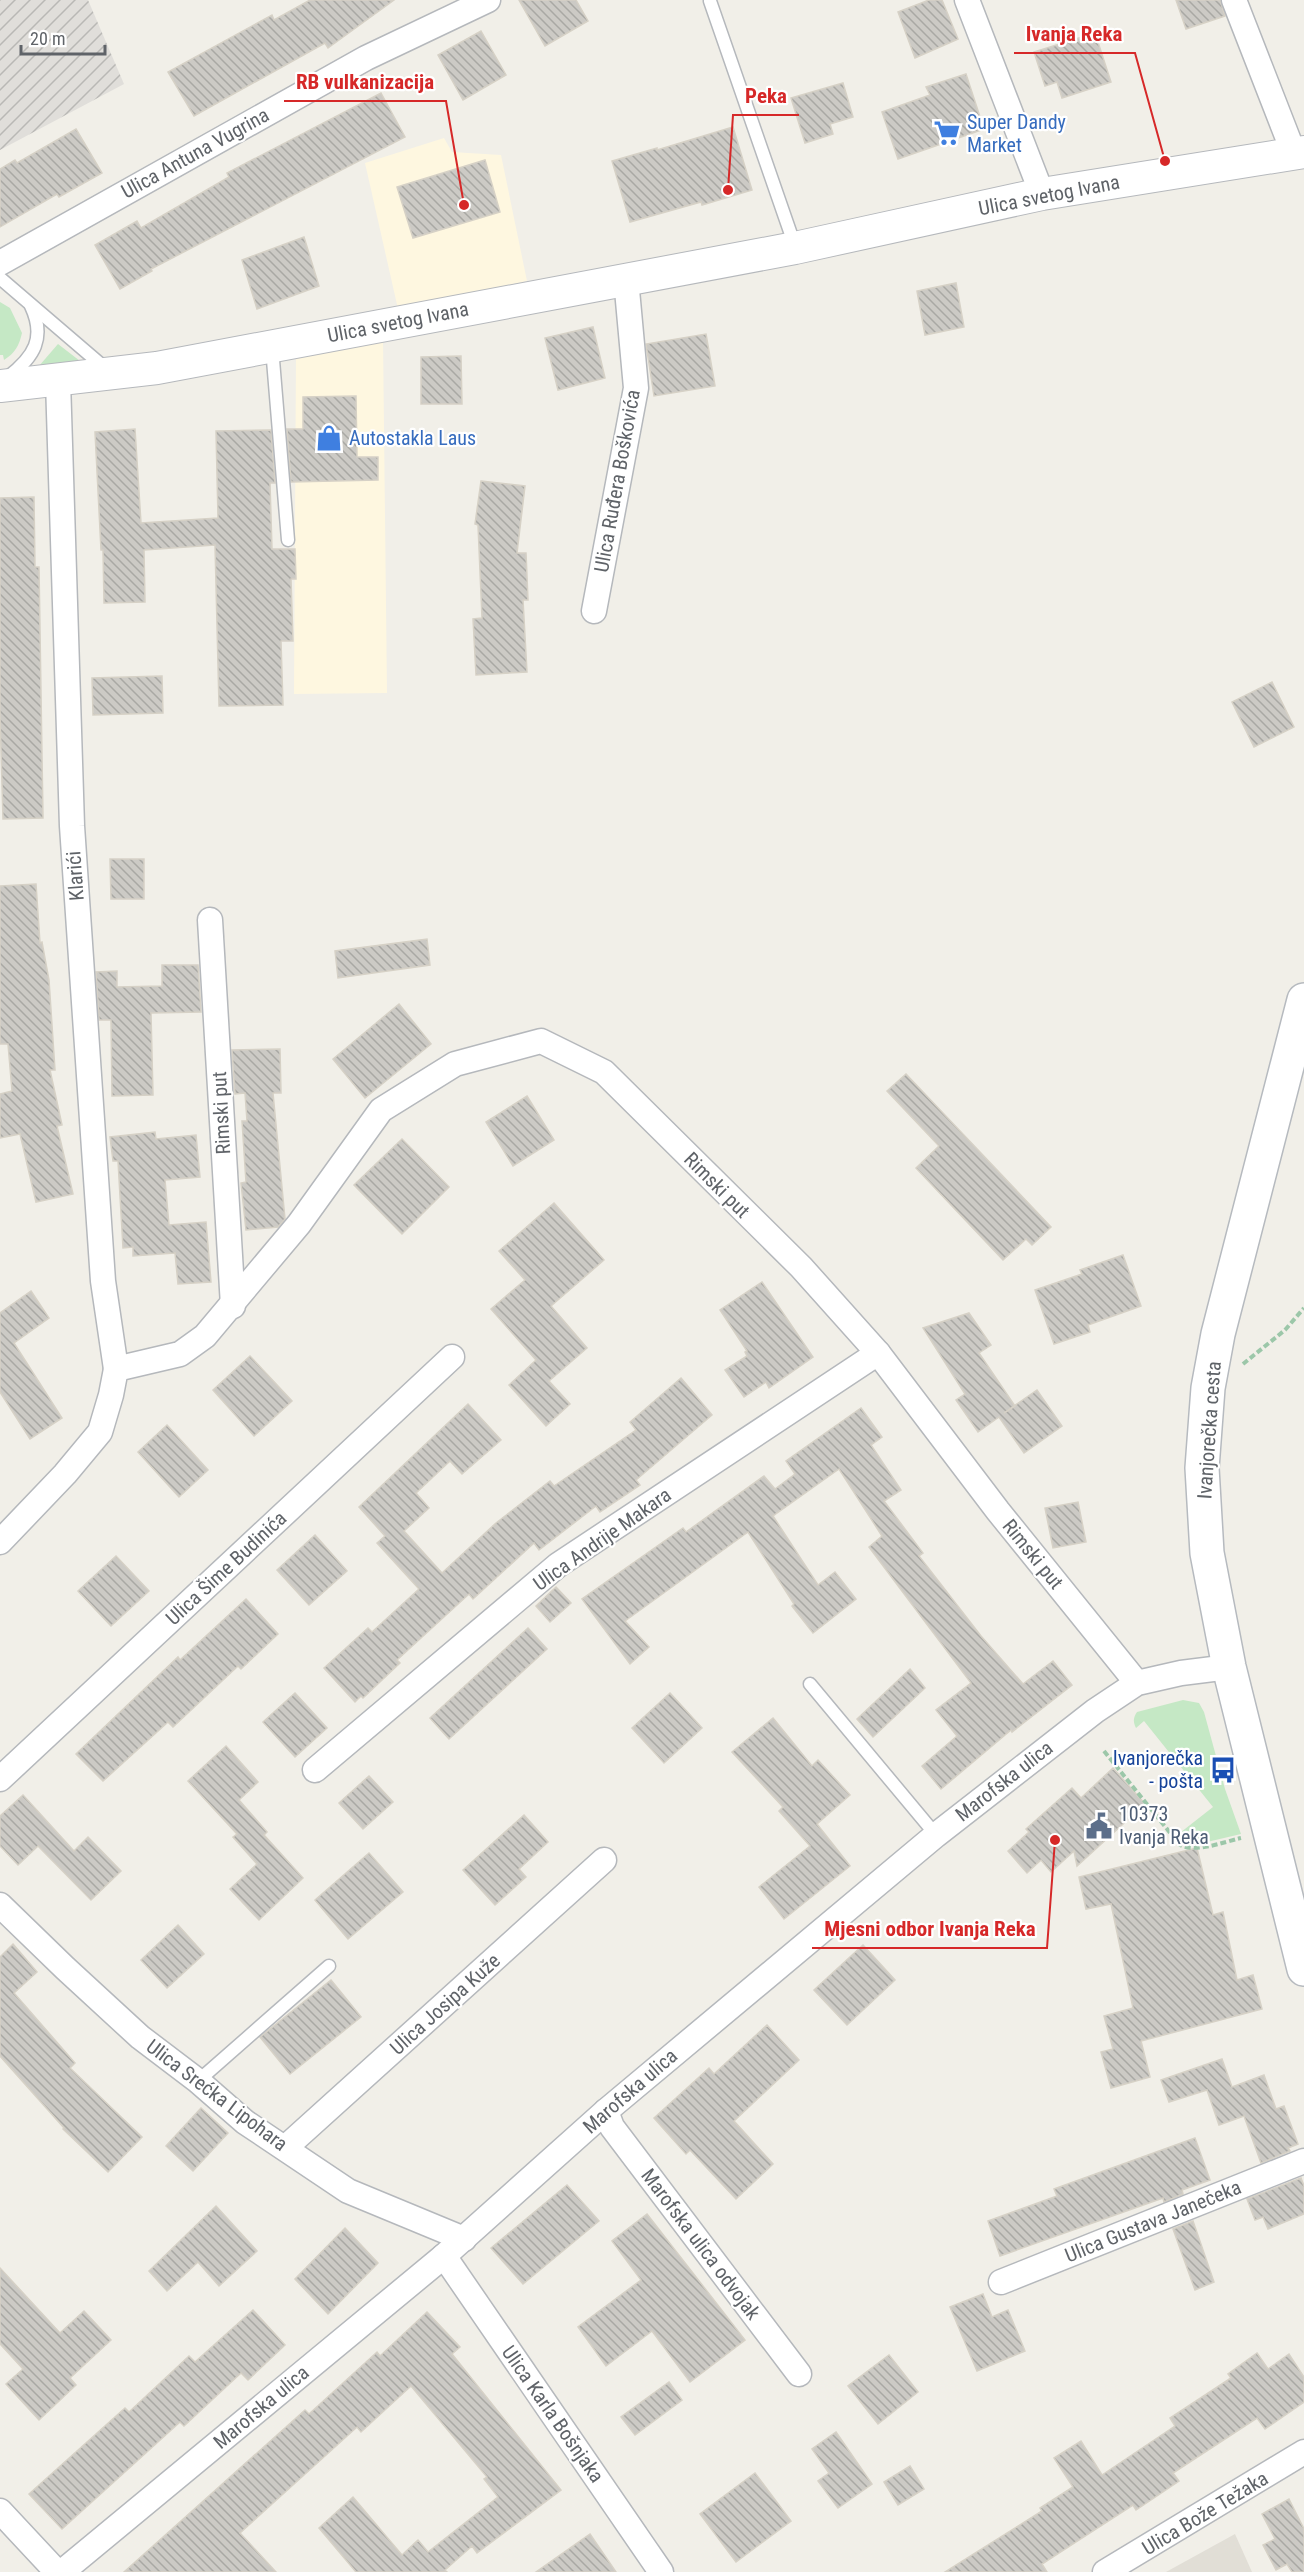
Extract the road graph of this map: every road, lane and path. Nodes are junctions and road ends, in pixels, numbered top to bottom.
1 (488, 0) edge
2 (967, 0) edge
3 (1234, 0) edge
4 (710, 1) edge
5 (1299, 153) edge
6 (1042, 194) junction
7 (795, 248) junction
8 (0, 263) edge
9 (0, 278) edge
10 (626, 279) junction
11 (30, 304) junction
12 (272, 347) junction
13 (117, 374) junction
14 (58, 381) junction
15 (0, 385) edge
16 (288, 540) dead end
17 (594, 611) dead end
18 (210, 920) dead end
19 (1304, 999) edge
20 (232, 1306) junction
21 (1304, 1308) edge
22 (878, 1353) junction
23 (452, 1357) dead end
24 (116, 1369) junction
25 (1208, 1388) junction
26 (0, 1542) edge
27 (1229, 1667) junction
28 (1137, 1683) junction
29 (810, 1684) dead end
30 (1104, 1751) dead end
31 (315, 1770) dead end
32 (0, 1779) edge
33 (936, 1834) junction
34 (1248, 1837) dead end
35 (604, 1860) dead end
36 (0, 1905) edge
37 (329, 1966) dead end
38 (1304, 1968) edge
39 (198, 2081) junction
40 (606, 2111) junction
41 (285, 2148) junction
42 (1304, 2161) edge
43 (464, 2238) junction
44 (444, 2256) junction
45 (1001, 2282) dead end
46 (800, 2374) dead end
47 (1304, 2452) edge
48 (0, 2511) edge
49 (57, 2572) edge
50 (62, 2572) edge
51 (661, 2572) edge
52 (1105, 2572) edge

1 - 8 street, Ulica Antuna Vugrina
2 - 6 street
3 - 5 street
4 - 7 lane
5 - 6 street, Ulica svetog Ivana
6 - 7 street, Ulica svetog Ivana
7 - 10 street, Ulica svetog Ivana
9 - 11 lane
10 - 12 street, Ulica svetog Ivana
10 - 17 street, Ulica Ruđera Boškovića
11 - 13 lane
11 - 15 lane
12 - 13 street, Ulica svetog Ivana
12 - 16 lane
13 - 14 street, Ulica svetog Ivana
14 - 15 street, Ulica svetog Ivana
14 - 24 street, Klarići
18 - 20 street, Rimski put
19 - 25 main road, Ivanjorečka cesta
20 - 22 street, Rimski put
20 - 24 street, Rimski put
21 - 25 path
22 - 28 street, Rimski put
22 - 31 street, Ulica Andrije Makara
23 - 32 street, Ulica Šime Budinića
24 - 26 street
25 - 27 main road, Ivanjorečka cesta
27 - 28 street, Marofska ulica
27 - 38 main road, Ivanjorečka cesta
28 - 33 street, Marofska ulica
29 - 33 lane
30 - 34 path
33 - 40 street, Marofska ulica
35 - 41 street, Ulica Josipa Kuže
36 - 39 street, Ulica Srećka Lipohara
37 - 39 lane
39 - 41 street, Ulica Srećka Lipohara
40 - 43 street, Marofska ulica
40 - 46 street, Marofska ulica odvojak
41 - 43 street, Ulica Srećka Lipohara
42 - 45 street, Ulica Gustava Janečeka
43 - 44 street, Marofska ulica
44 - 50 street, Marofska ulica
44 - 51 street, Ulica Karla Bošnjaka
47 - 52 street, Ulica Bože Težaka
48 - 49 street

